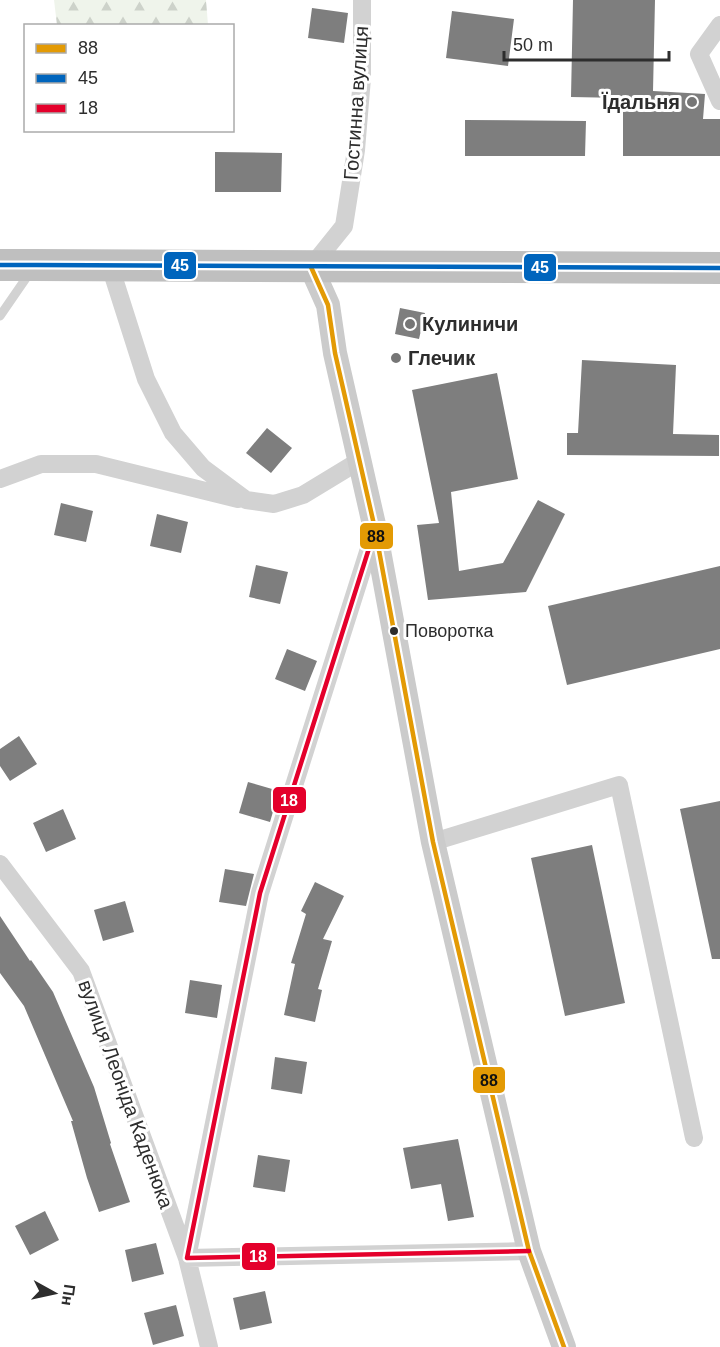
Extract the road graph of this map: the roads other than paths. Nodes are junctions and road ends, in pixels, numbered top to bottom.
1 (362, 0) edge
2 (720, 26) edge
3 (720, 101) edge
4 (36, 264) junction
5 (0, 266) edge
6 (110, 266) junction
7 (311, 267) junction
8 (720, 268) edge
9 (0, 316) edge
10 (359, 461) junction
11 (0, 479) edge
12 (246, 500) junction
13 (375, 529) junction
14 (433, 842) junction
15 (0, 864) edge
16 (694, 1138) dead end
17 (529, 1251) junction
18 (187, 1258) junction
19 (208, 1347) edge
20 (564, 1347) edge

1 - 7 street, Гостинна вулиця
2 - 3 street
4 - 5 highway
4 - 6 highway
4 - 9 lane
6 - 7 highway
6 - 12 street
7 - 8 highway
7 - 10 street
10 - 12 street
10 - 13 street
11 - 12 street
13 - 14 street
13 - 18 street
14 - 16 street
14 - 17 street
15 - 18 street, вулиця Леоніда Каденюка
17 - 18 street
17 - 20 street
18 - 19 street, вулиця Леоніда Каденюка

